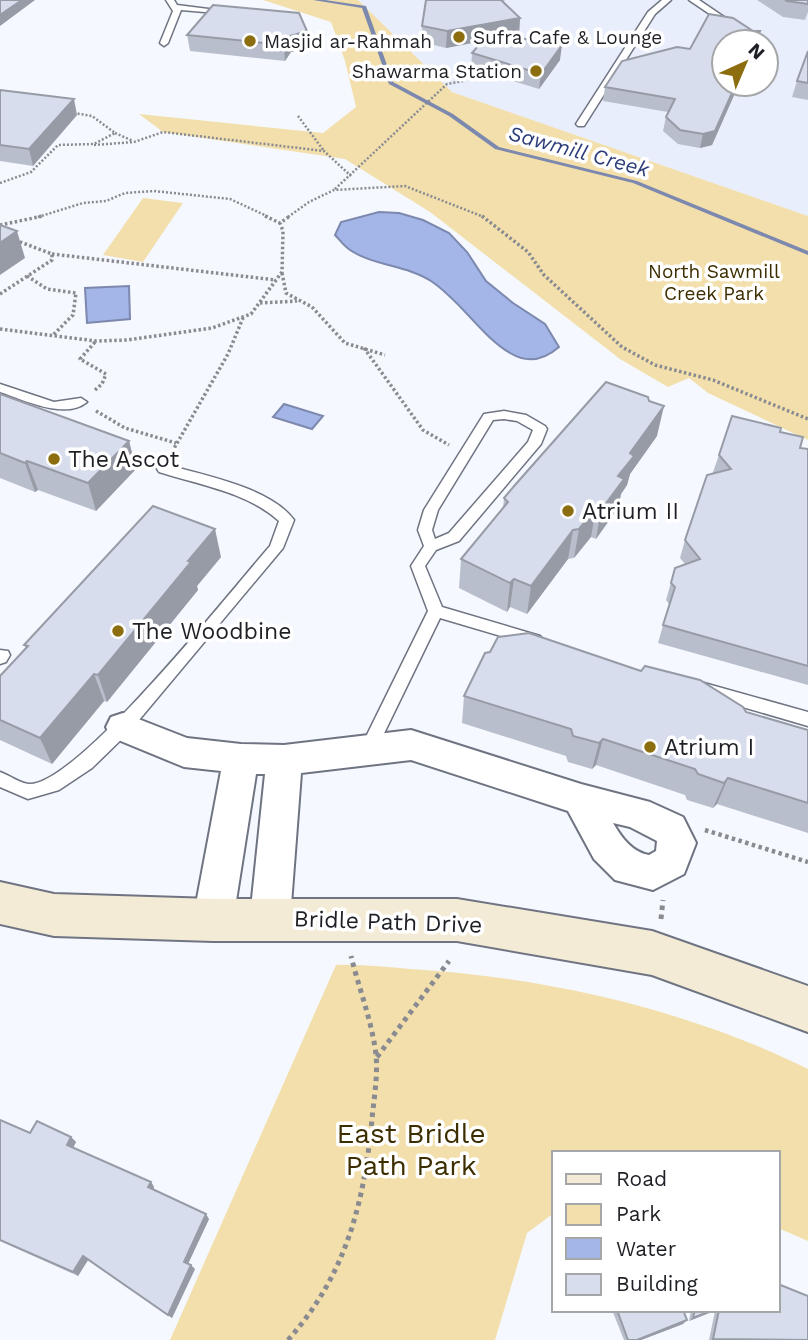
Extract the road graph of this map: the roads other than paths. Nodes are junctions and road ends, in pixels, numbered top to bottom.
1 (667, 0) edge
2 (693, 0) edge
3 (172, 3) edge
4 (237, 13) edge
5 (736, 28) edge
6 (164, 43) dead end
7 (580, 124) dead end
8 (0, 388) edge
9 (80, 402) road end
10 (164, 469) road end
11 (430, 546) junction
12 (436, 611) junction
13 (551, 645) edge
14 (692, 685) edge
15 (808, 719) edge
16 (123, 727) junction
17 (368, 749) junction
18 (241, 758) junction
19 (284, 760) junction
20 (0, 779) edge
21 (581, 800) junction
22 (0, 903) edge
23 (270, 918) junction
24 (213, 920) junction
25 (808, 1009) edge

1 - 7 lane
2 - 5 lane
3 - 4 lane
3 - 6 lane
8 - 9 lane
10 - 16 lane
11 - 11 lane
11 - 12 lane
12 - 13 lane
12 - 17 lane
14 - 15 lane
16 - 18 street
16 - 20 lane
17 - 19 street
17 - 21 street
18 - 19 street
18 - 24 street
19 - 23 street
21 - 21 street
22 - 24 street, Bridle Path Drive
23 - 24 street, Bridle Path Drive
23 - 25 street, Bridle Path Drive

